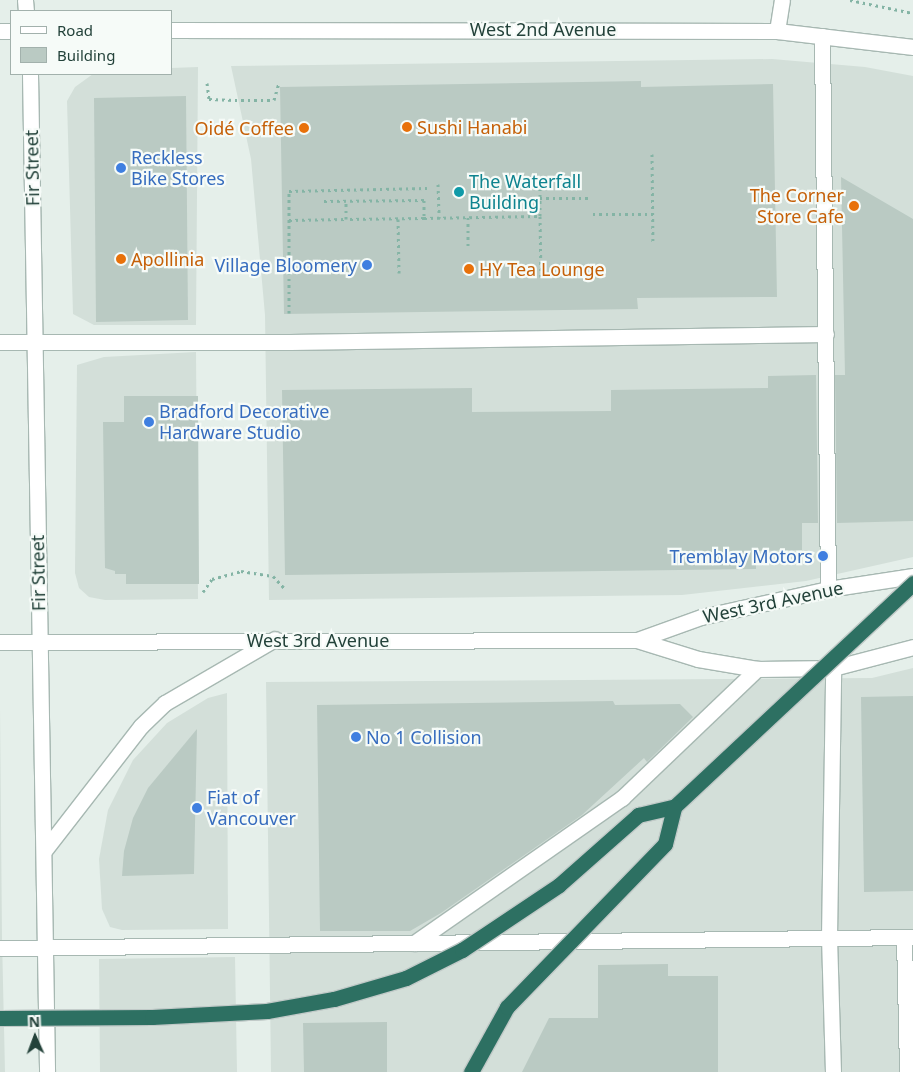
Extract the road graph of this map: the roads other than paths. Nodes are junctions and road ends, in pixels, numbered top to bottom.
1 (782, 0) edge
2 (172, 30) edge
3 (777, 31) junction
4 (822, 36) junction
5 (913, 47) edge
6 (30, 75) edge
7 (826, 334) junction
8 (0, 342) edge
9 (35, 343) junction
10 (913, 576) edge
11 (913, 583) edge
12 (828, 590) junction
13 (275, 639) junction
14 (637, 640) junction
15 (0, 642) edge
16 (39, 642) junction
17 (913, 648) edge
18 (833, 668) junction
19 (757, 669) junction
20 (674, 807) junction
21 (44, 851) junction
22 (829, 937) junction
23 (909, 937) edge
24 (413, 943) junction
25 (45, 946) junction
26 (0, 948) edge
27 (0, 1018) edge
28 (47, 1072) edge
29 (471, 1072) edge
30 (832, 1072) edge
31 (907, 1072) edge

1 - 3 street
2 - 3 street, West 2nd Avenue
3 - 4 street, West 2nd Avenue
4 - 5 street, West 2nd Avenue
4 - 7 street
6 - 9 street, Fir Street
7 - 9 street
7 - 12 street
8 - 9 street
9 - 16 street, Fir Street
10 - 12 street, West 3rd Avenue
11 - 20 highway, bridge
12 - 14 street, West 3rd Avenue
13 - 14 street, West 3rd Avenue
13 - 16 street, West 3rd Avenue
13 - 21 street
14 - 19 street, West 3rd Avenue
15 - 16 street, West 3rd Avenue
16 - 21 street, Fir Street
17 - 18 street, West 3rd Avenue
18 - 19 street, West 3rd Avenue
18 - 22 street
19 - 24 street
20 - 27 highway, bridge
20 - 29 highway, bridge
21 - 25 street, Fir Street
22 - 23 street
22 - 24 street
22 - 30 street
23 - 31 street
24 - 25 street
25 - 26 street
25 - 28 street, Fir Street

